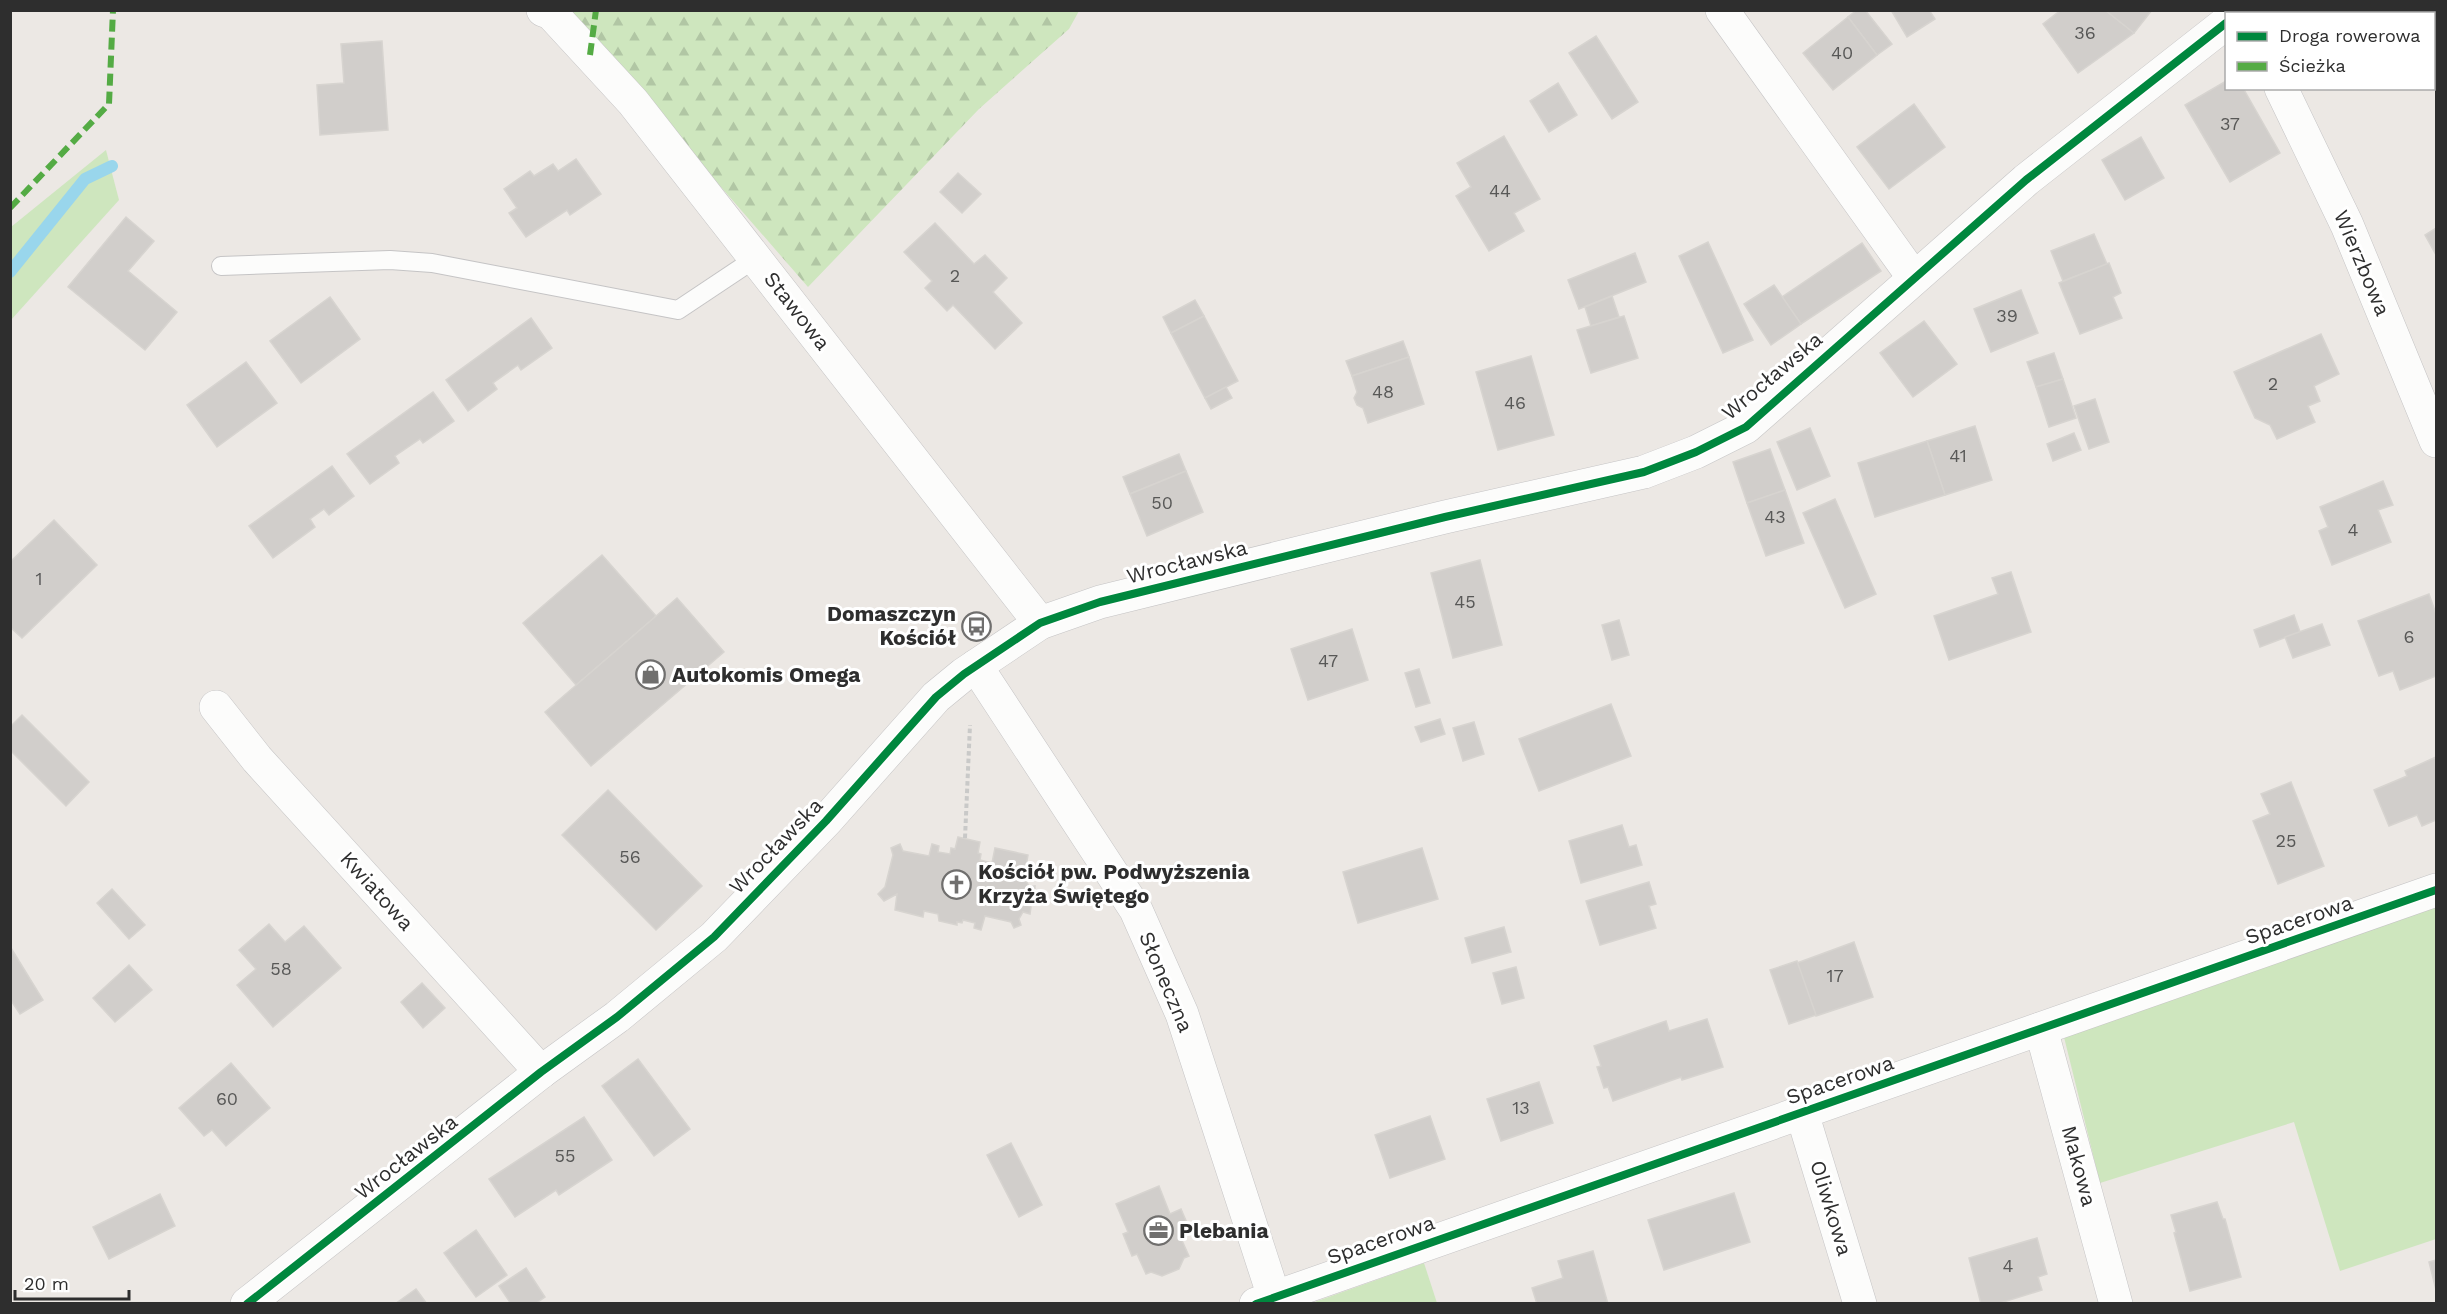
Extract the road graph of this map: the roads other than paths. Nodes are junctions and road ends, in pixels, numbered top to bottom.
1 (543, 10) edge
2 (1722, 10) edge
3 (2225, 24) edge
4 (2283, 90) edge
5 (756, 258) junction
6 (221, 266) dead end
7 (1914, 278) junction
8 (2436, 441) edge
9 (1040, 623) junction
10 (970, 670) junction
11 (216, 706) dead end
12 (2436, 890) edge
13 (2041, 1029) junction
14 (541, 1072) junction
15 (1802, 1113) junction
16 (1265, 1300) edge
17 (247, 1304) edge
18 (1860, 1304) edge
19 (2116, 1304) edge

1 - 5 street, Stawowa
2 - 7 street
3 - 7 street, Wrocławska
4 - 8 street, Wierzbowa
5 - 6 lane
5 - 9 street, Stawowa
7 - 9 street, Wrocławska
9 - 10 street, Wrocławska
10 - 14 street, Wrocławska
10 - 16 street, Słoneczna
11 - 14 street, Kwiatowa
12 - 13 street, Spacerowa
13 - 15 street, Spacerowa
13 - 19 street, Makowa
14 - 17 street, Wrocławska
15 - 16 street, Spacerowa
15 - 18 street, Oliwkowa

